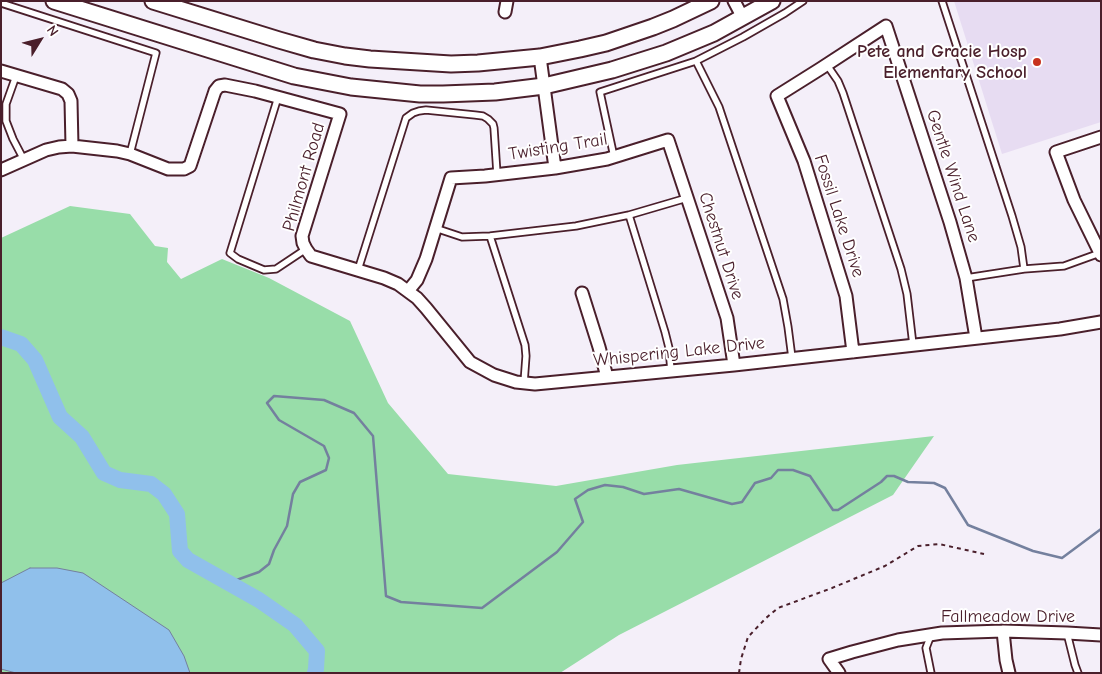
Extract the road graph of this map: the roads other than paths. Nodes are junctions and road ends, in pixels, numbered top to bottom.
1 (54, 1) edge
2 (153, 1) edge
3 (711, 1) edge
4 (734, 1) edge
5 (772, 1) edge
6 (802, 1) edge
7 (942, 1) edge
8 (1, 3) edge
9 (743, 18) junction
10 (540, 57) junction
11 (696, 61) junction
12 (827, 65) junction
13 (1, 71) edge
14 (16, 76) junction
15 (544, 86) junction
16 (278, 97) junction
17 (1101, 136) edge
18 (668, 140) joint
19 (72, 146) junction
20 (130, 154) junction
21 (614, 157) junction
22 (24, 160) junction
23 (555, 168) junction
24 (1, 170) edge
25 (497, 174) junction
26 (687, 198) junction
27 (629, 215) junction
28 (435, 228) junction
29 (490, 236) junction
30 (306, 249) junction
31 (1100, 254) edge
32 (1024, 269) junction
33 (358, 270) junction
34 (966, 278) junction
35 (408, 291) junction
36 (582, 293) dead end
37 (1101, 322) edge
38 (976, 338) junction
39 (913, 345) junction
40 (854, 352) junction
41 (792, 358) junction
42 (734, 365) junction
43 (671, 371) junction
44 (606, 377) junction
45 (524, 382) junction
46 (1003, 631) junction
47 (1067, 632) junction
48 (931, 635) junction
49 (1101, 635) edge
50 (839, 673) edge
51 (931, 673) edge
52 (1009, 673) edge
53 (1078, 673) edge

1 - 15 main road
2 - 10 main road
3 - 10 main road
4 - 9 street
5 - 9 main road
6 - 11 lane
7 - 32 lane
8 - 20 lane
9 - 15 main road
10 - 15 street
11 - 21 lane
11 - 41 lane
12 - 34 street, Gentle Wind Lane
12 - 39 lane
12 - 40 street, Fossil Lake Drive
13 - 14 street
14 - 19 street
14 - 22 lane
15 - 23 street
16 - 20 street
16 - 30 street, Philmont Road
16 - 30 lane
17 - 31 street
18 - 21 street, Twisting Trail
18 - 26 street, Chestnut Drive
19 - 20 street
19 - 22 street
21 - 23 street, Twisting Trail
22 - 24 street
23 - 25 street, Twisting Trail
25 - 28 street, Twisting Trail
25 - 33 lane
26 - 27 lane
26 - 42 street, Chestnut Drive
27 - 29 lane
27 - 43 lane
28 - 29 lane
28 - 35 street
29 - 45 lane
30 - 33 street, Whispering Lake Drive
31 - 32 lane
32 - 34 lane
33 - 35 street, Whispering Lake Drive
34 - 38 street, Gentle Wind Lane
35 - 45 street, Whispering Lake Drive
36 - 44 street
37 - 38 street, Whispering Lake Drive
38 - 39 street, Whispering Lake Drive
39 - 40 street, Whispering Lake Drive
40 - 41 street, Whispering Lake Drive
41 - 42 street, Whispering Lake Drive
42 - 43 street, Whispering Lake Drive
43 - 44 street, Whispering Lake Drive
44 - 45 street, Whispering Lake Drive
46 - 47 street, Fallmeadow Drive
46 - 48 street, Fallmeadow Drive
46 - 52 street
47 - 49 street, Fallmeadow Drive
47 - 53 lane
48 - 50 street, Fallmeadow Drive
48 - 51 lane

